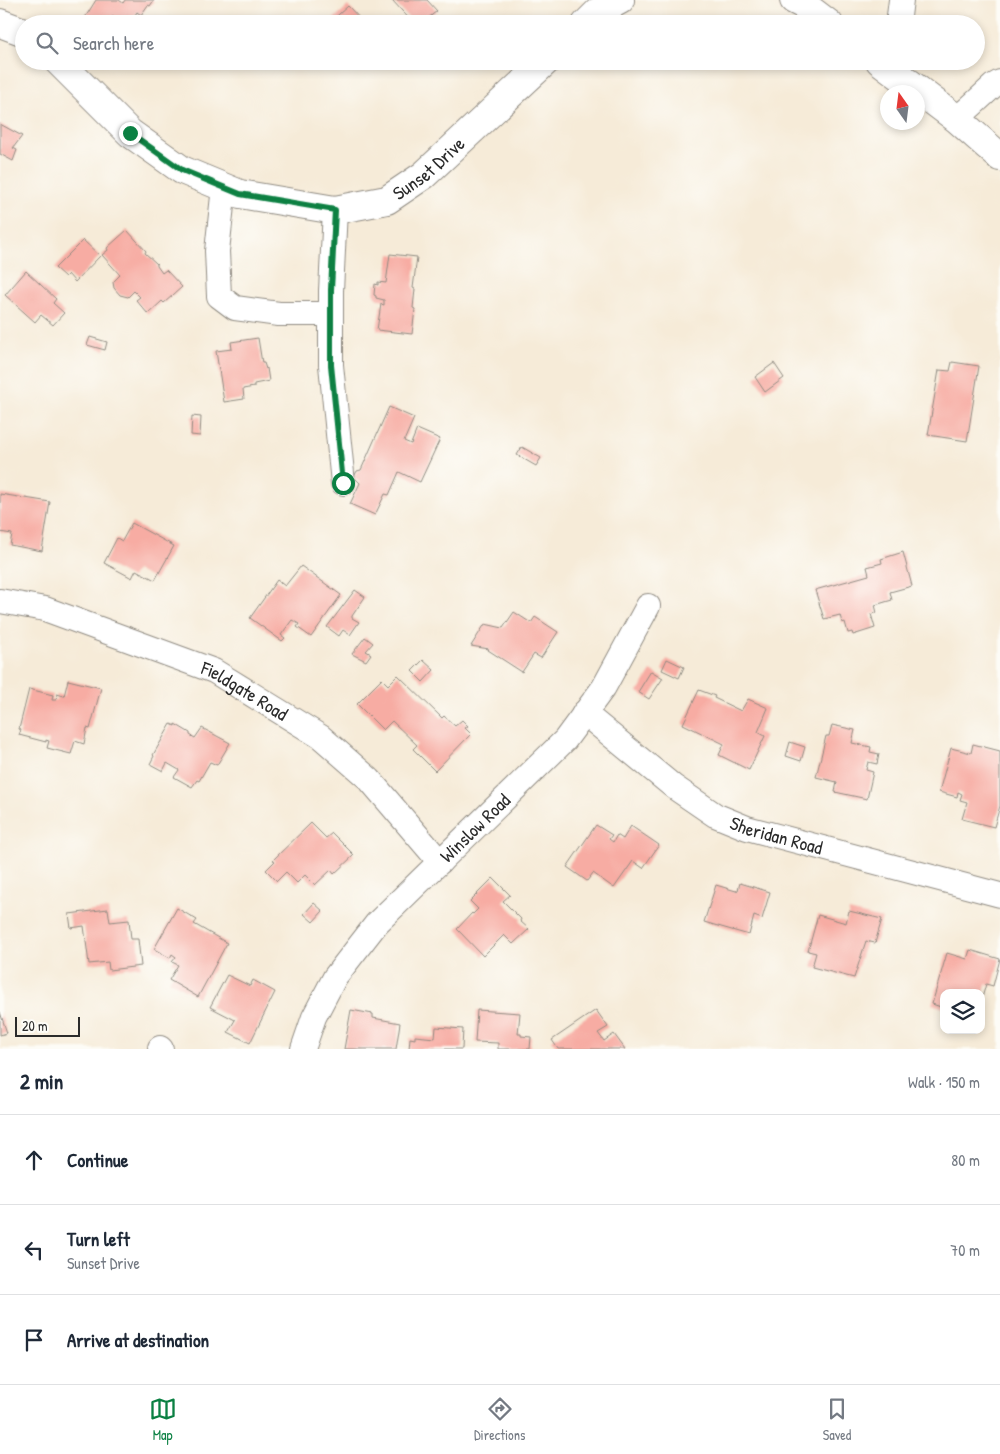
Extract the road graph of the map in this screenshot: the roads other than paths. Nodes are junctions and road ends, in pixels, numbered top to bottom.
1 (620, 0) edge
2 (794, 0) edge
3 (901, 0) edge
4 (595, 15) edge
5 (817, 15) edge
6 (899, 15) edge
7 (0, 23) edge
8 (15, 29) edge
9 (67, 70) edge
10 (536, 70) edge
11 (895, 70) edge
12 (1000, 82) edge
13 (956, 119) junction
14 (1000, 157) edge
15 (224, 187) junction
16 (335, 210) junction
17 (331, 314) junction
18 (343, 483) dead end
19 (0, 602) edge
20 (648, 606) dead end
21 (584, 712) junction
22 (440, 862) junction
23 (1000, 895) edge
24 (303, 1049) edge

1 - 4 main road
2 - 5 main road
3 - 6 street
7 - 8 main road
9 - 15 main road, Sunset Drive
10 - 16 main road, Sunset Drive
11 - 13 main road
12 - 13 street
13 - 14 main road
15 - 16 main road, Sunset Drive
15 - 17 street
16 - 17 street
17 - 18 street
19 - 22 street, Fieldgate Road
20 - 21 street, Winslow Road
21 - 22 street, Winslow Road
21 - 23 street, Sheridan Road
22 - 24 street, Winslow Road

